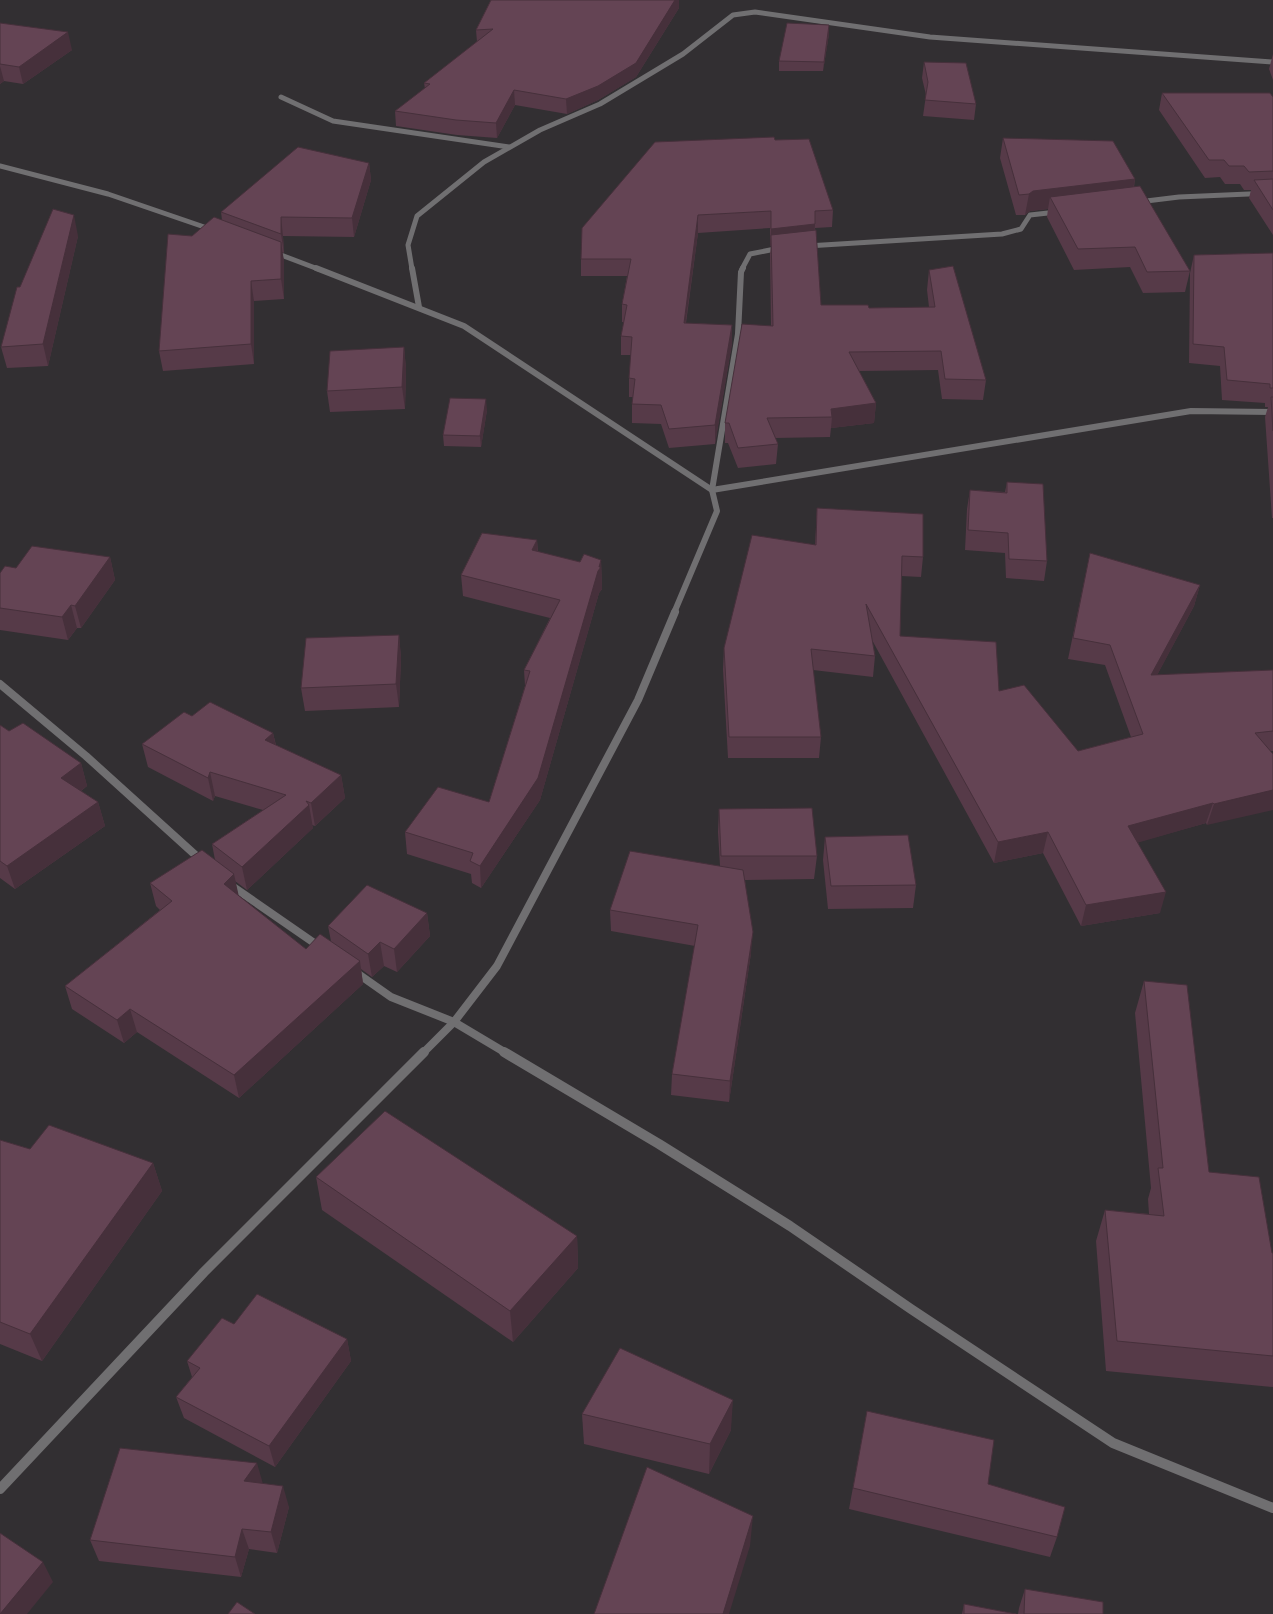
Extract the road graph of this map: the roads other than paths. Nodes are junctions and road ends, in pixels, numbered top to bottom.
1 (1273, 62) edge
2 (281, 97) dead end
3 (509, 148) junction
4 (0, 166) edge
5 (1273, 193) edge
6 (1132, 203) edge
7 (1062, 211) edge
8 (222, 233) edge
9 (801, 246) edge
10 (786, 247) edge
11 (266, 250) edge
12 (419, 307) junction
13 (1273, 412) edge
14 (712, 490) junction
15 (0, 684) edge
16 (210, 868) edge
17 (222, 879) edge
18 (326, 952) edge
19 (345, 965) edge
20 (454, 1022) junction
21 (0, 1489) edge
22 (1273, 1508) edge

1 - 3 street
2 - 3 street
3 - 12 street
4 - 8 street
5 - 6 street
7 - 9 street
10 - 14 street
11 - 12 street
12 - 14 street
13 - 14 street
14 - 20 street
15 - 16 street
17 - 18 street
19 - 20 street
20 - 21 street
20 - 22 street

